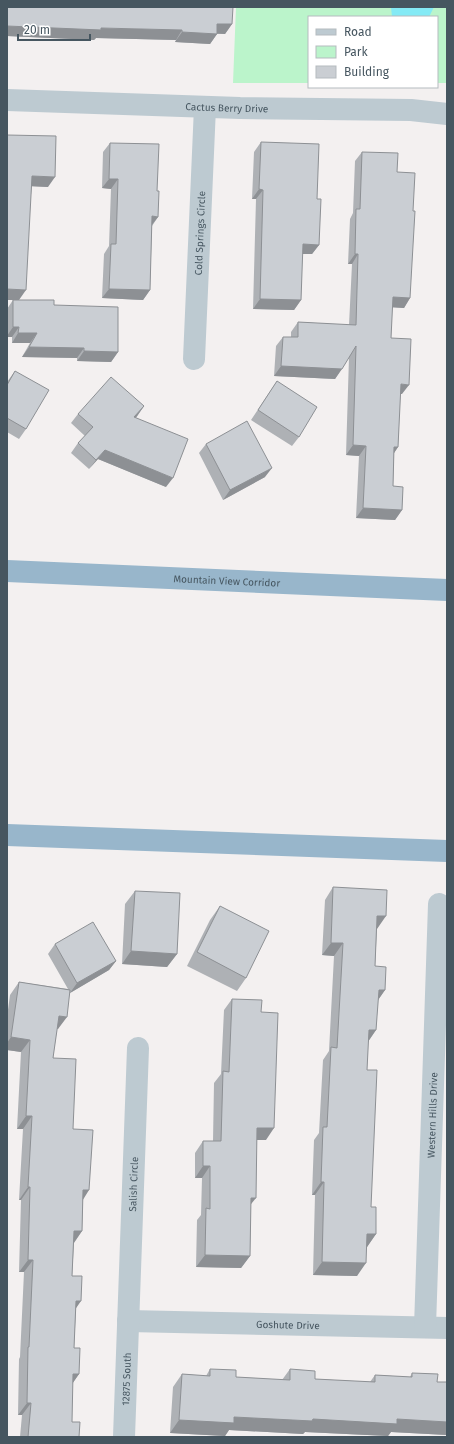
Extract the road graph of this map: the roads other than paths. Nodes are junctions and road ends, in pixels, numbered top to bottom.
1 (7, 100) edge
2 (205, 107) junction
3 (447, 114) edge
4 (194, 359) dead end
5 (7, 571) edge
6 (447, 590) edge
7 (7, 835) edge
8 (447, 851) edge
9 (439, 904) dead end
10 (441, 1035) edge
11 (138, 1048) dead end
12 (128, 1321) junction
13 (425, 1327) junction
14 (447, 1328) edge
15 (124, 1437) edge

1 - 2 street, Cactus Berry Drive
2 - 3 street, Cactus Berry Drive
2 - 4 street, Cold Springs Circle
5 - 6 highway, Mountain View Corridor
7 - 8 highway
9 - 10 street, Western Hills Drive
10 - 13 street, Western Hills Drive
11 - 12 street, Salish Circle
12 - 13 street, Goshute Drive
12 - 15 street, 12875 South
13 - 14 street, Goshute Drive

